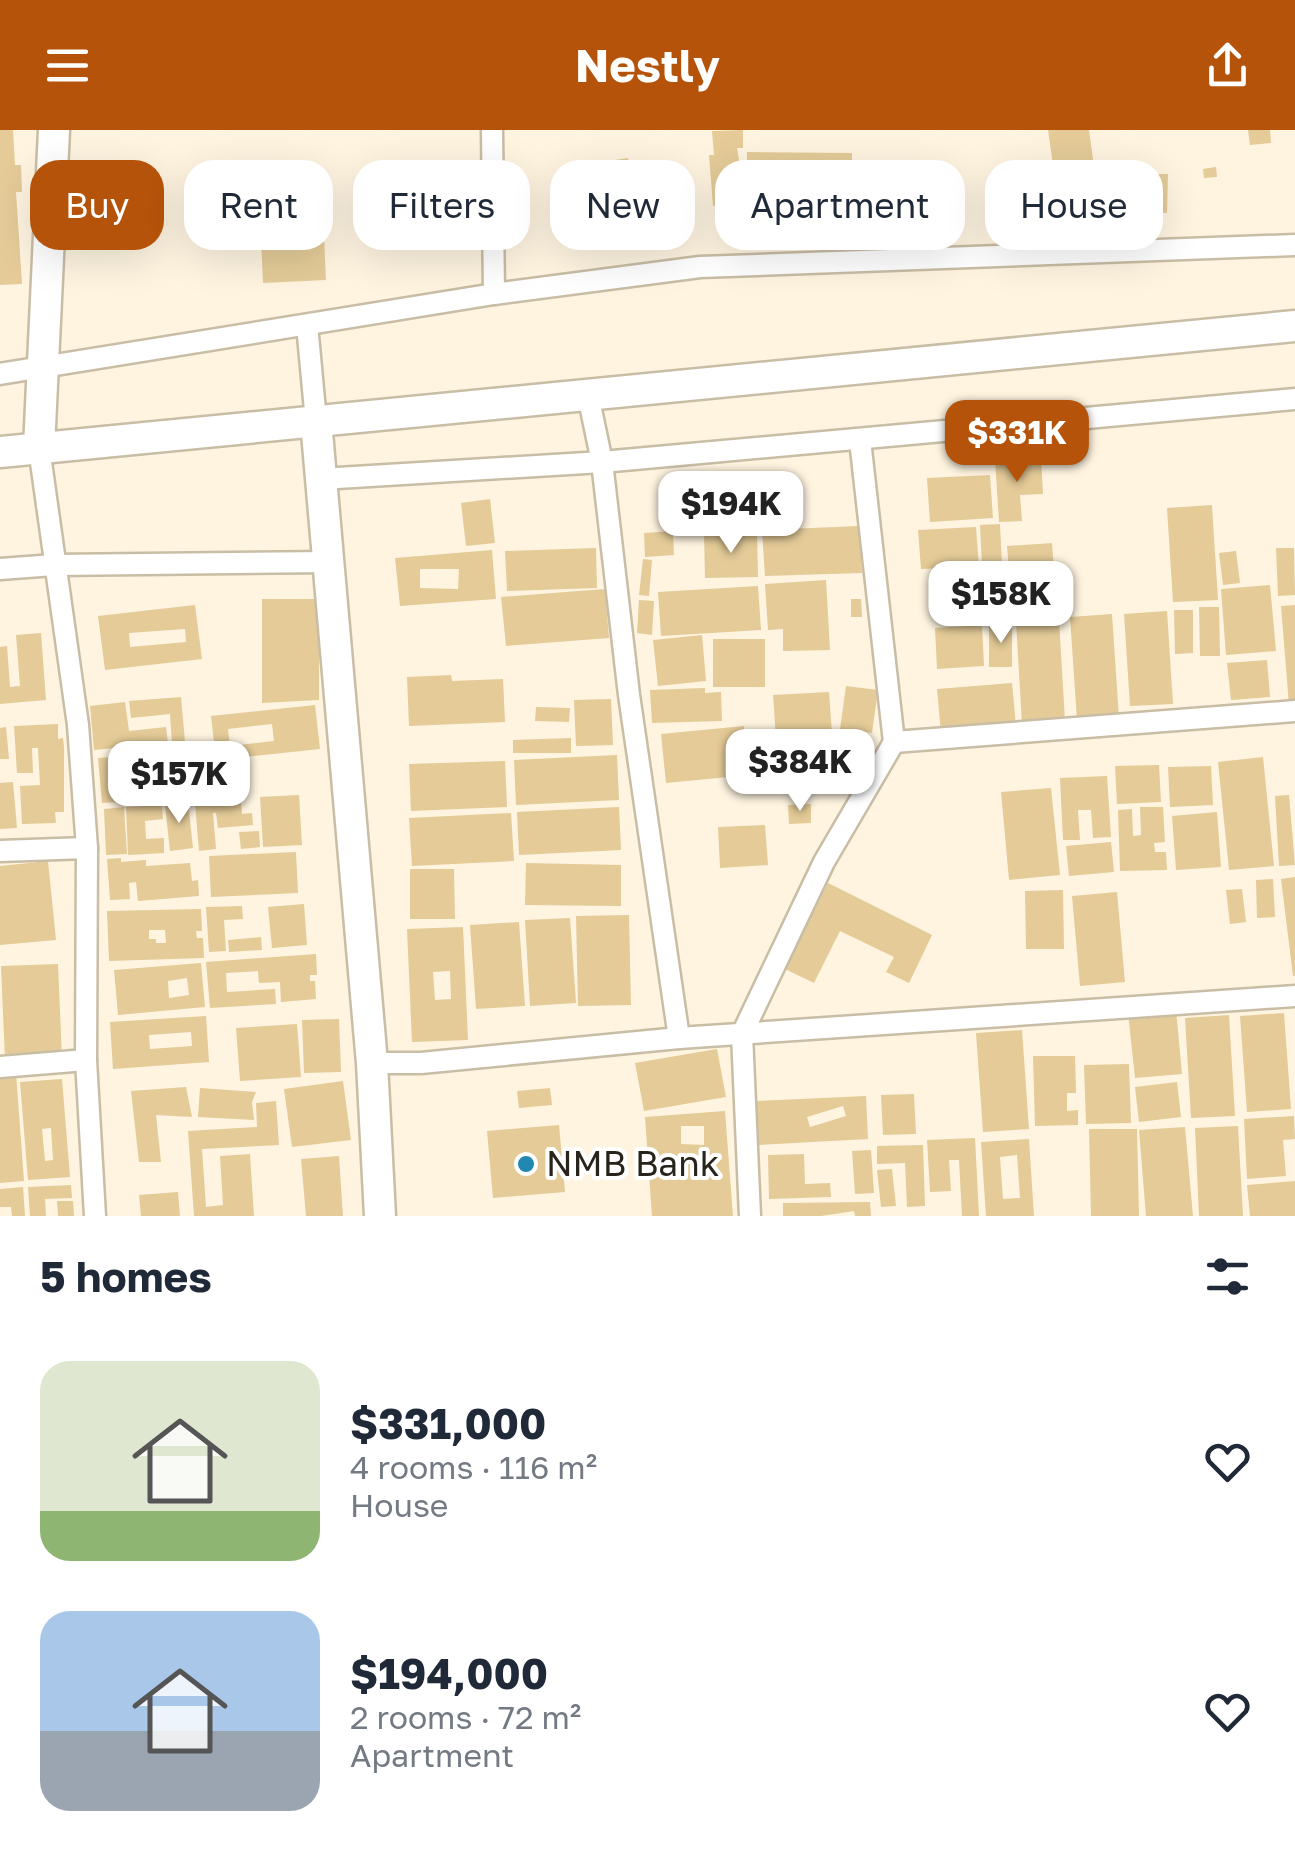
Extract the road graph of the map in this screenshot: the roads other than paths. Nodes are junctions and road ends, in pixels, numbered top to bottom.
1 (54, 130) edge
2 (492, 130) edge
3 (1295, 245) edge
4 (494, 294) junction
5 (306, 325) junction
6 (1295, 326) edge
7 (42, 369) junction
8 (0, 374) edge
9 (588, 395) junction
10 (1295, 399) edge
11 (316, 421) junction
12 (860, 440) junction
13 (38, 448) junction
14 (0, 452) edge
15 (602, 462) junction
16 (321, 479) junction
17 (329, 562) junction
18 (54, 565) junction
19 (0, 570) edge
20 (1295, 711) edge
21 (894, 742) junction
22 (87, 848) junction
23 (0, 852) edge
24 (1295, 996) edge
25 (742, 1034) junction
26 (678, 1038) junction
27 (86, 1060) junction
28 (372, 1064) junction
29 (0, 1067) edge
30 (95, 1216) edge
31 (380, 1216) edge
32 (750, 1216) edge

1 - 7 main road
2 - 4 street
3 - 4 street
4 - 5 street
5 - 7 street
5 - 11 street
6 - 9 main road
7 - 8 street
7 - 13 main road
9 - 11 main road
9 - 15 street
10 - 12 street
11 - 13 main road
11 - 16 main road
12 - 15 street
12 - 21 street
13 - 14 main road
13 - 18 street
15 - 16 street
15 - 26 street
16 - 17 main road
17 - 18 street
17 - 28 main road
18 - 19 street
18 - 22 street
20 - 21 street
21 - 25 street
22 - 23 street
22 - 27 street
24 - 25 street
25 - 26 street
25 - 32 street
26 - 28 street
27 - 29 street
27 - 30 street
28 - 31 main road

